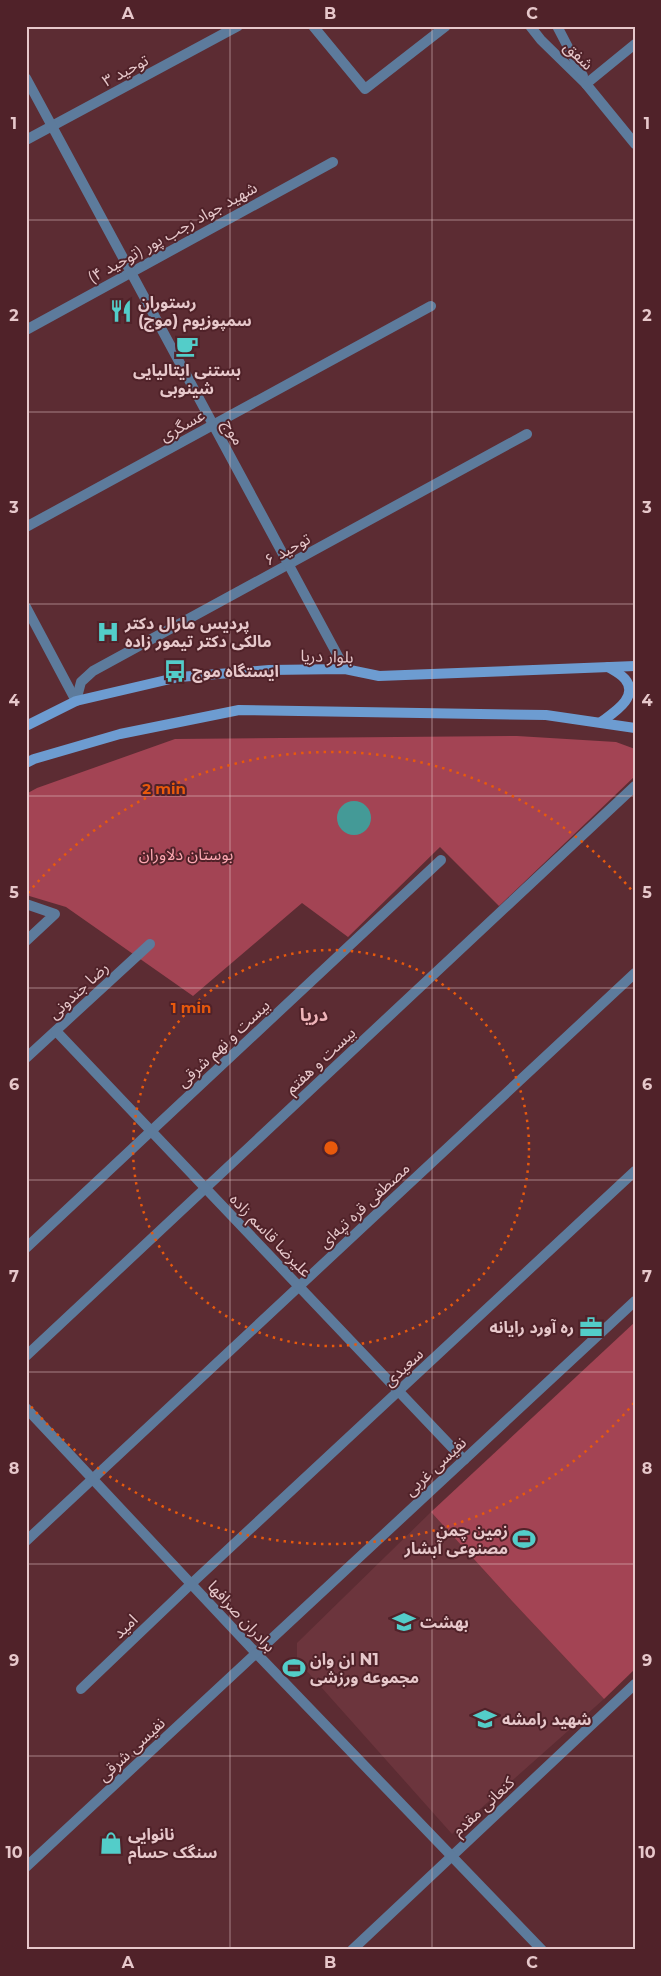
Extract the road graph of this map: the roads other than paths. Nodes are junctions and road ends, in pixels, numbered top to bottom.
1 (238, 26) edge
2 (313, 26) edge
3 (446, 26) edge
4 (530, 26) edge
5 (557, 26) edge
6 (635, 44) edge
7 (26, 78) edge
8 (586, 84) junction
9 (52, 126) junction
10 (26, 140) edge
11 (635, 144) edge
12 (333, 162) dead end
13 (131, 272) junction
14 (431, 306) dead end
15 (26, 330) edge
16 (213, 425) junction
17 (527, 434) dead end
18 (26, 527) edge
19 (289, 565) junction
20 (26, 607) edge
21 (635, 666) edge
22 (608, 667) junction
23 (344, 669) junction
24 (76, 701) junction
25 (601, 722) junction
26 (26, 726) edge
27 (635, 728) edge
28 (26, 763) edge
29 (635, 786) edge
30 (441, 860) dead end
31 (26, 904) edge
32 (26, 941) edge
33 (150, 944) dead end
34 (633, 977) edge
35 (56, 1031) junction
36 (26, 1058) edge
37 (151, 1131) junction
38 (635, 1171) edge
39 (205, 1188) junction
40 (26, 1248) edge
41 (299, 1286) junction
42 (635, 1301) edge
43 (26, 1356) edge
44 (399, 1392) junction
45 (26, 1408) edge
46 (464, 1460) junction
47 (93, 1479) junction
48 (26, 1541) edge
49 (191, 1584) junction
50 (256, 1653) junction
51 (635, 1684) edge
52 (81, 1689) dead end
53 (452, 1856) junction
54 (26, 1867) edge
55 (352, 1950) edge
56 (542, 1950) edge

1 - 9 street, توحید ۳
2 - 3 street
4 - 8 street, شفق
5 - 8 street, شفق
6 - 8 street
7 - 9 street, موج
8 - 11 street, شفق
9 - 10 street, توحید ۳
9 - 13 street, موج
12 - 13 street, شهید جواد رجب پور (توحید ۴)
13 - 15 street, شهید جواد رجب پور (توحید ۴)
13 - 16 street, موج
14 - 16 street, عسگری
16 - 18 street, عسگری
16 - 19 street, موج
17 - 19 street, توحید ۶
19 - 23 street, موج
19 - 24 street, توحید ۶
20 - 24 street
21 - 22 main road, بلوار دریا
22 - 23 main road, بلوار دریا
22 - 25 main road
23 - 24 main road, بلوار دریا
24 - 26 main road, بلوار دریا
25 - 27 main road
25 - 28 main road
29 - 39 street, بیست و هفتم
30 - 37 street, بیست و نهم شرقی
31 - 32 street
33 - 35 street, رضا جندونی
34 - 41 street, مصطفی قره تپه‌ای
35 - 36 street, رضا جندونی
35 - 37 street, علیرضا قاسم زاده
37 - 39 street, علیرضا قاسم زاده
37 - 40 street, بیست و نهم شرقی
38 - 44 street, سعیدی
39 - 41 street, علیرضا قاسم زاده
39 - 43 street, بیست و هفتم
41 - 44 street, علیرضا قاسم زاده
41 - 47 street, مصطفی قره تپه‌ای
42 - 46 street, نفیسی غربی
44 - 46 street, علیرضا قاسم زاده
44 - 49 street, سعیدی
45 - 47 street, برادران صرافها
46 - 50 street, نفیسی غربی
47 - 48 street, مصطفی قره تپه‌ای
47 - 49 street, برادران صرافها
49 - 50 street, برادران صرافها
49 - 52 street, امید
50 - 53 street, برادران صرافها
50 - 54 street, نفیسی شرقی
51 - 53 street, کنعانی مقدم
53 - 55 street, کنعانی مقدم
53 - 56 street, برادران صرافها

